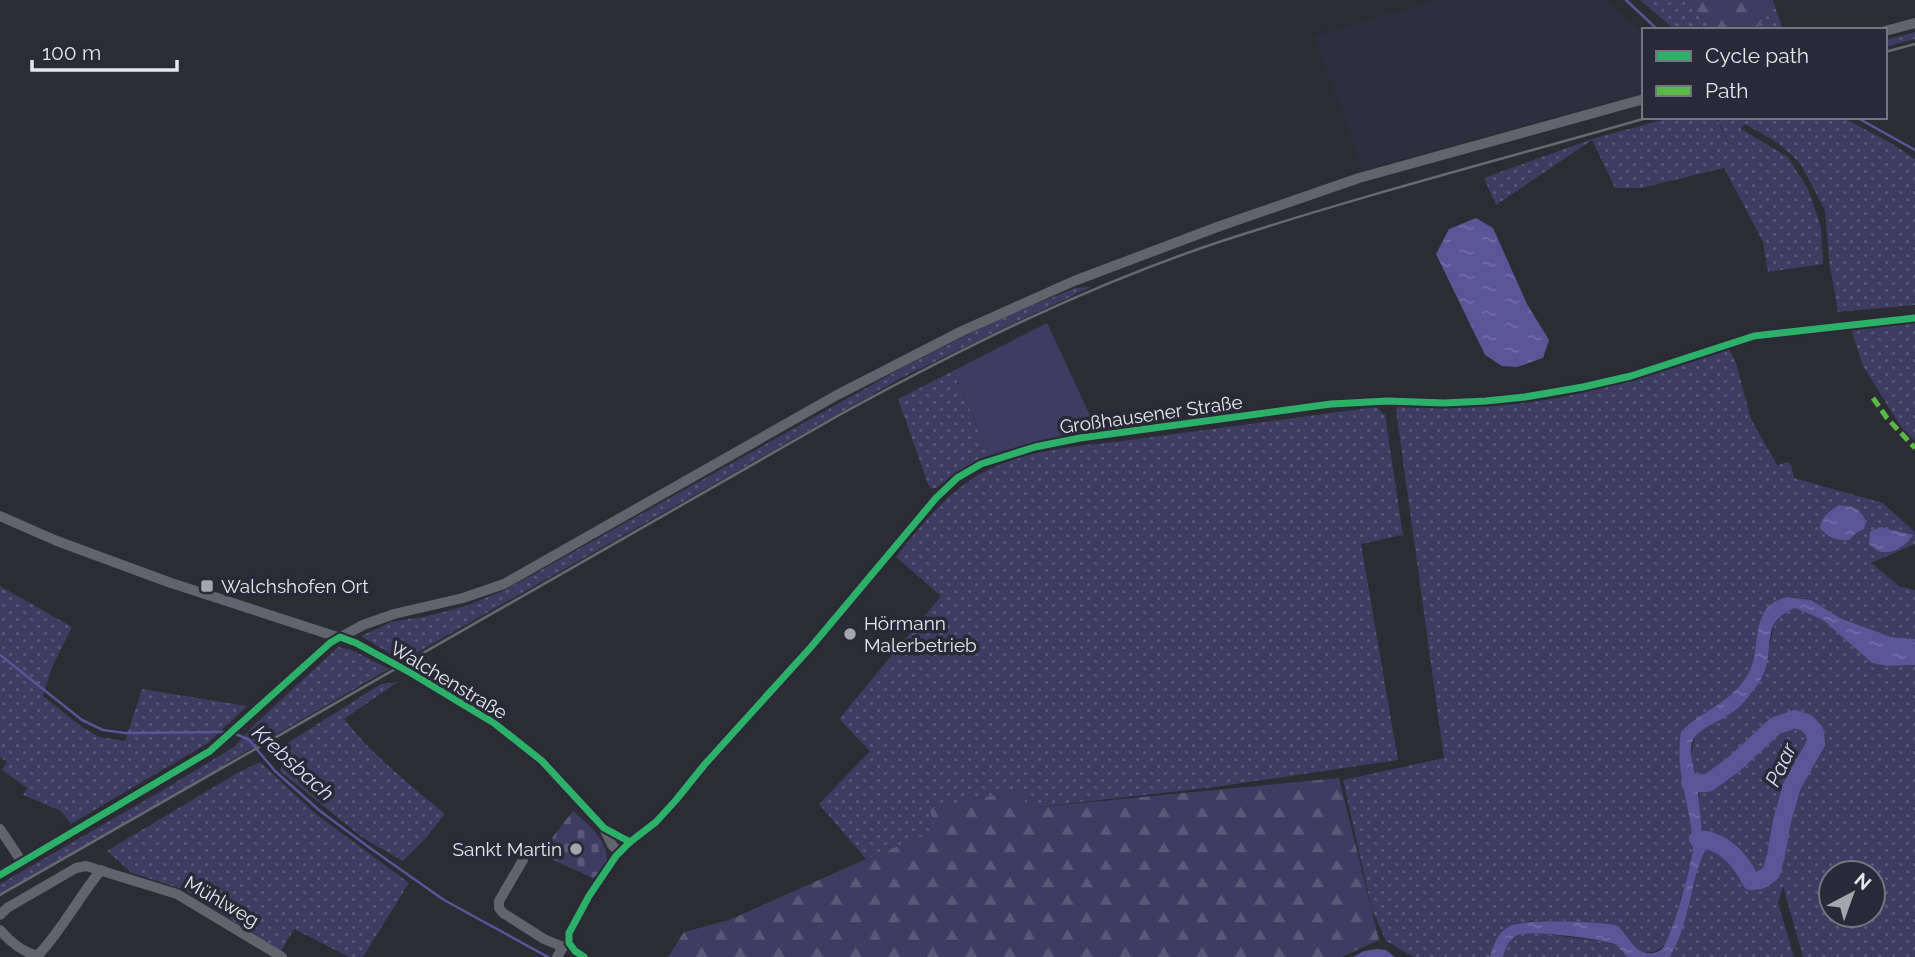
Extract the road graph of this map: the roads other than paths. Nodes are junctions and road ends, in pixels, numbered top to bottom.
1 (1915, 23) edge
2 (1887, 30) edge
3 (1642, 100) edge
4 (1915, 318) edge
5 (0, 516) edge
6 (340, 638) junction
7 (604, 828) junction
8 (0, 829) edge
9 (630, 842) junction
10 (620, 852) junction
11 (523, 860) dead end
12 (22, 862) junction
13 (101, 870) junction
14 (0, 875) edge
15 (0, 915) edge
16 (0, 930) edge
17 (562, 951) edge
18 (282, 957) edge
19 (584, 957) edge

1 - 2 street
3 - 6 street
4 - 9 street, Großhausener Straße
5 - 6 street, Walchenstraße
6 - 7 street, Walchenstraße
6 - 12 street
7 - 9 street, Walchenstraße
7 - 10 street, Walchenstraße
8 - 12 street
9 - 10 street, Großhausener Straße
10 - 17 street
11 - 17 street
12 - 14 street
13 - 15 street, Mühlweg
13 - 16 street
13 - 18 street, Mühlweg
17 - 19 street

